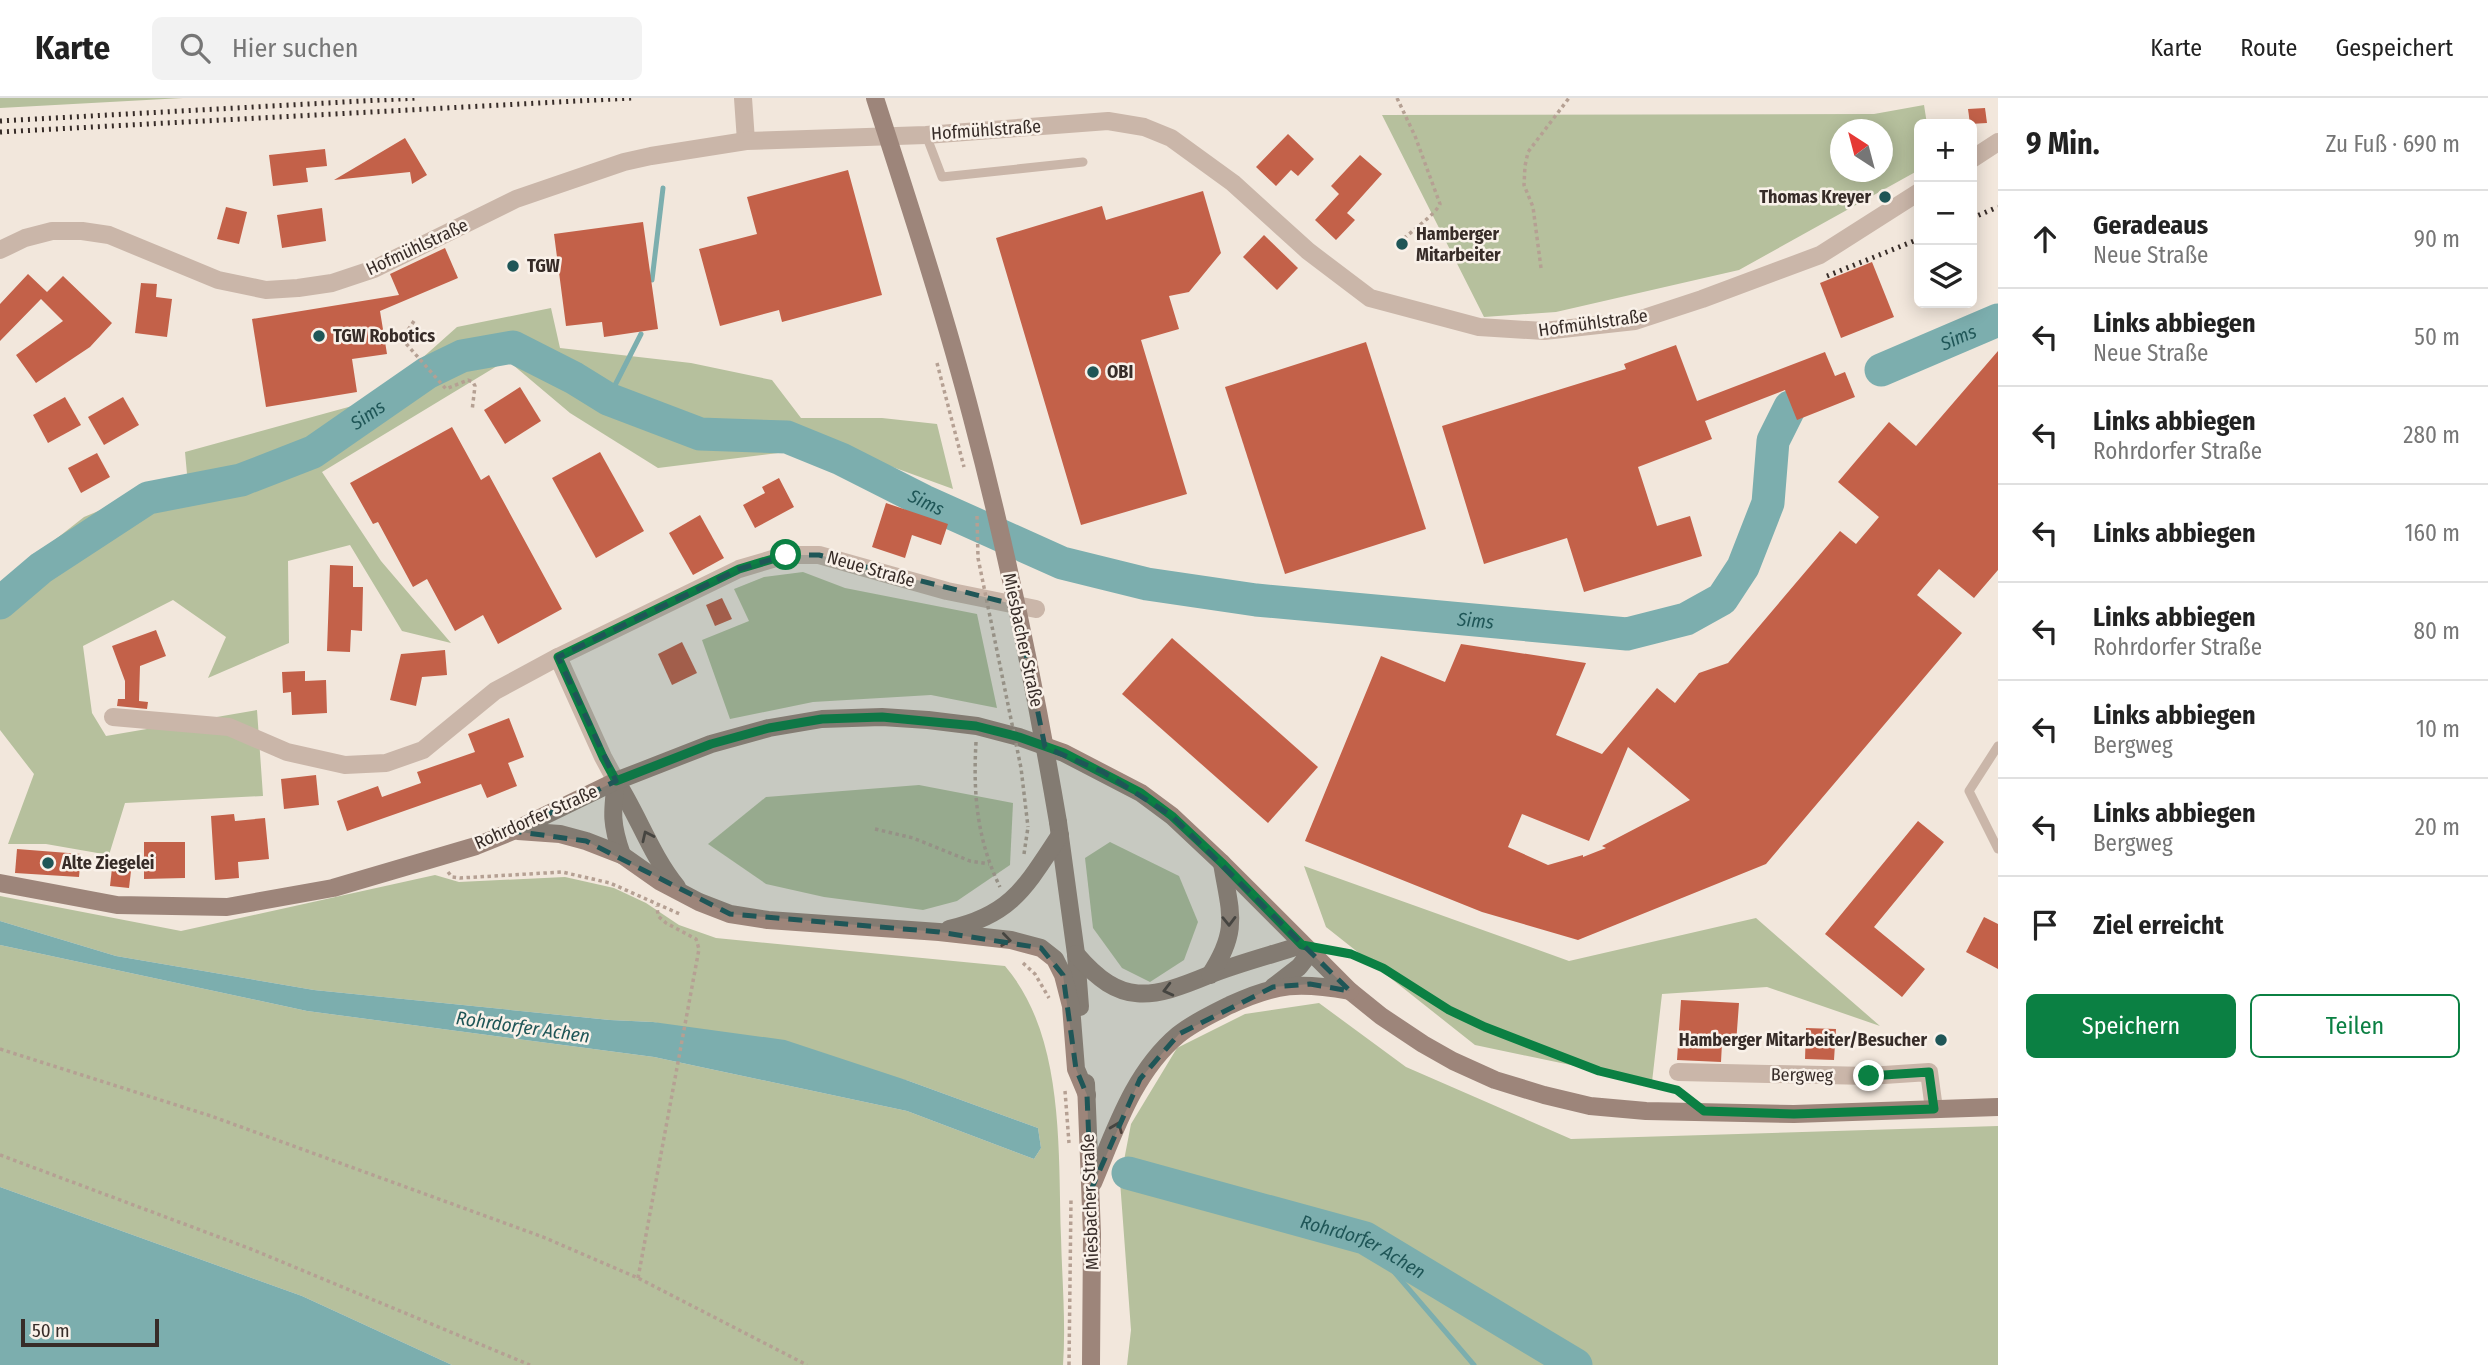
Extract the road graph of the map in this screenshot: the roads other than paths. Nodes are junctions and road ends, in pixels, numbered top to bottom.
1 (743, 98) edge
2 (875, 98) edge
3 (926, 135) junction
4 (746, 141) junction
5 (1998, 142) edge
6 (1977, 156) edge
7 (1083, 162) dead end
8 (1914, 195) edge
9 (0, 250) edge
10 (1036, 609) dead end
11 (558, 657) junction
12 (113, 717) dead end
13 (1998, 746) edge
14 (616, 781) junction
15 (1059, 829) junction
16 (513, 831) junction
17 (1998, 849) edge
18 (622, 855) junction
19 (1222, 863) junction
20 (0, 883) edge
21 (680, 890) junction
22 (939, 932) junction
23 (1306, 949) junction
24 (1076, 954) junction
25 (1210, 975) junction
26 (1273, 988) junction
27 (1350, 991) junction
28 (1678, 1072) dead end
29 (1087, 1095) junction
30 (1998, 1107) edge
31 (1934, 1109) junction
32 (1091, 1190) junction
33 (1091, 1365) edge

1 - 4 street
2 - 15 main road, Miesbacher Straße, bridge
3 - 4 street, Hofmühlstraße
3 - 7 lane
3 - 8 street, Hofmühlstraße
4 - 9 street, Hofmühlstraße
5 - 6 street
10 - 11 street, Neue Straße
11 - 12 street, Neue Straße
11 - 14 street
13 - 17 lane
14 - 16 main road, Rohrdorfer Straße
14 - 18 main road
14 - 19 main road, Rohrdorfer Straße
21 -> 14 main road
15 - 22 main road
15 - 24 main road, Miesbacher Straße
16 - 18 main road
16 - 20 main road, Rohrdorfer Straße
18 - 21 main road
19 - 23 main road, Rohrdorfer Straße
19 -> 25 main road
21 - 22 main road
22 -> 29 main road
23 - 25 main road
23 - 26 main road
23 - 27 main road, Rohrdorfer Straße
25 -> 24 main road
24 - 29 main road, Miesbacher Straße
26 - 27 main road
32 -> 26 main road
27 - 31 main road, Rohrdorfer Straße
28 - 31 street, Bergweg
29 - 32 main road, Miesbacher Straße
30 - 31 main road, Rohrdorfer Straße
32 - 33 main road, Miesbacher Straße

